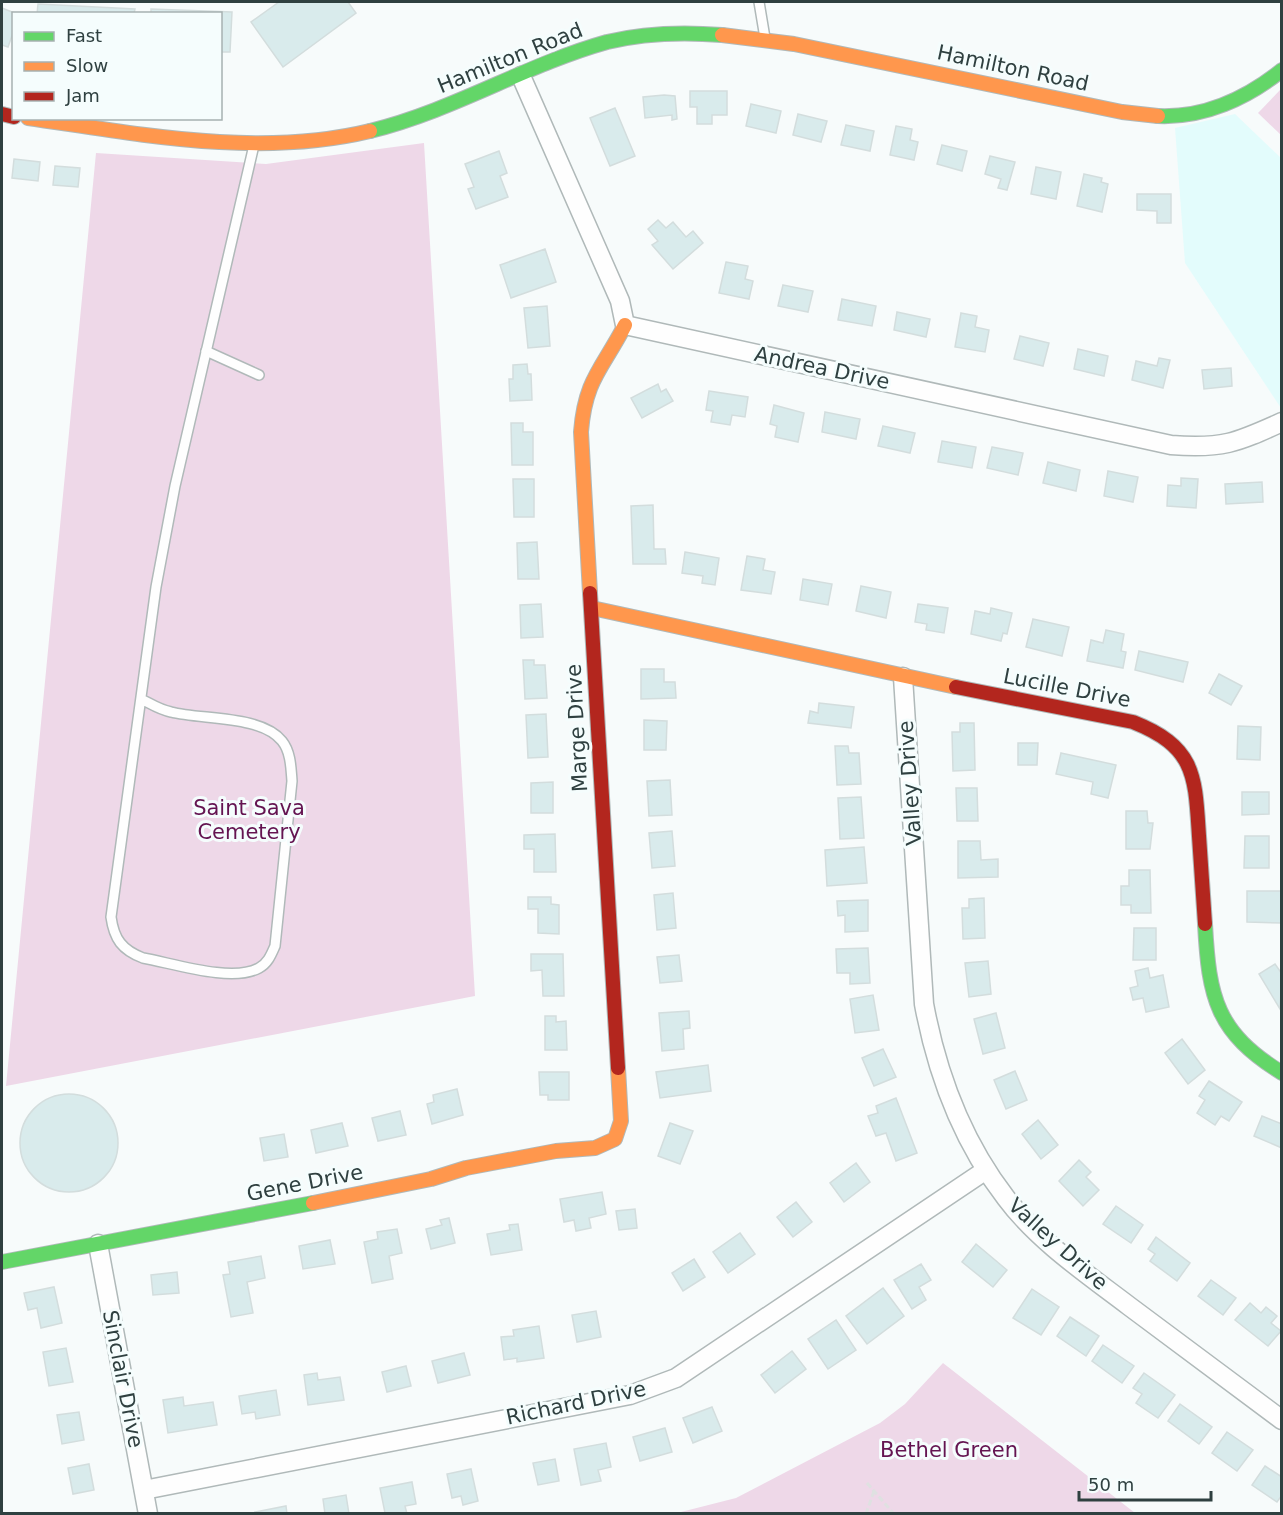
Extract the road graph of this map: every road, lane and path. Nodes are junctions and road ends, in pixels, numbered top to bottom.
1 (759, 2) edge
2 (765, 38) junction
3 (1281, 70) edge
4 (521, 76) junction
5 (42, 120) edge
6 (254, 145) junction
7 (625, 325) junction
8 (207, 351) junction
9 (259, 375) dead end
10 (1281, 422) edge
11 (592, 608) junction
12 (903, 677) junction
13 (141, 699) junction
14 (1281, 1073) edge
15 (615, 1139) joint
16 (986, 1170) junction
17 (98, 1244) junction
18 (2, 1262) edge
19 (1281, 1420) edge
20 (867, 1483) dead end
21 (144, 1490) junction
22 (874, 1491) junction
23 (148, 1514) edge
24 (866, 1514) edge
25 (894, 1514) edge

1 - 2 lane
2 - 3 street, Hamilton Road
2 - 4 street, Hamilton Road
4 - 6 street, Hamilton Road
4 - 7 street
5 - 6 street, Hamilton Road
6 - 8 lane
7 - 10 street, Andrea Drive
7 - 11 street, Marge Drive
8 - 9 lane
8 - 13 lane
11 - 12 street, Lucille Drive
11 - 15 street, Marge Drive
12 - 14 street, Lucille Drive
12 - 16 street, Valley Drive
13 - 13 lane
15 - 17 street, Gene Drive
16 - 19 street, Valley Drive
16 - 21 street, Richard Drive
17 - 18 street, Gene Drive
17 - 21 street, Sinclair Drive
20 - 22 path
21 - 23 street, Sinclair Drive
22 - 24 path
22 - 25 path

